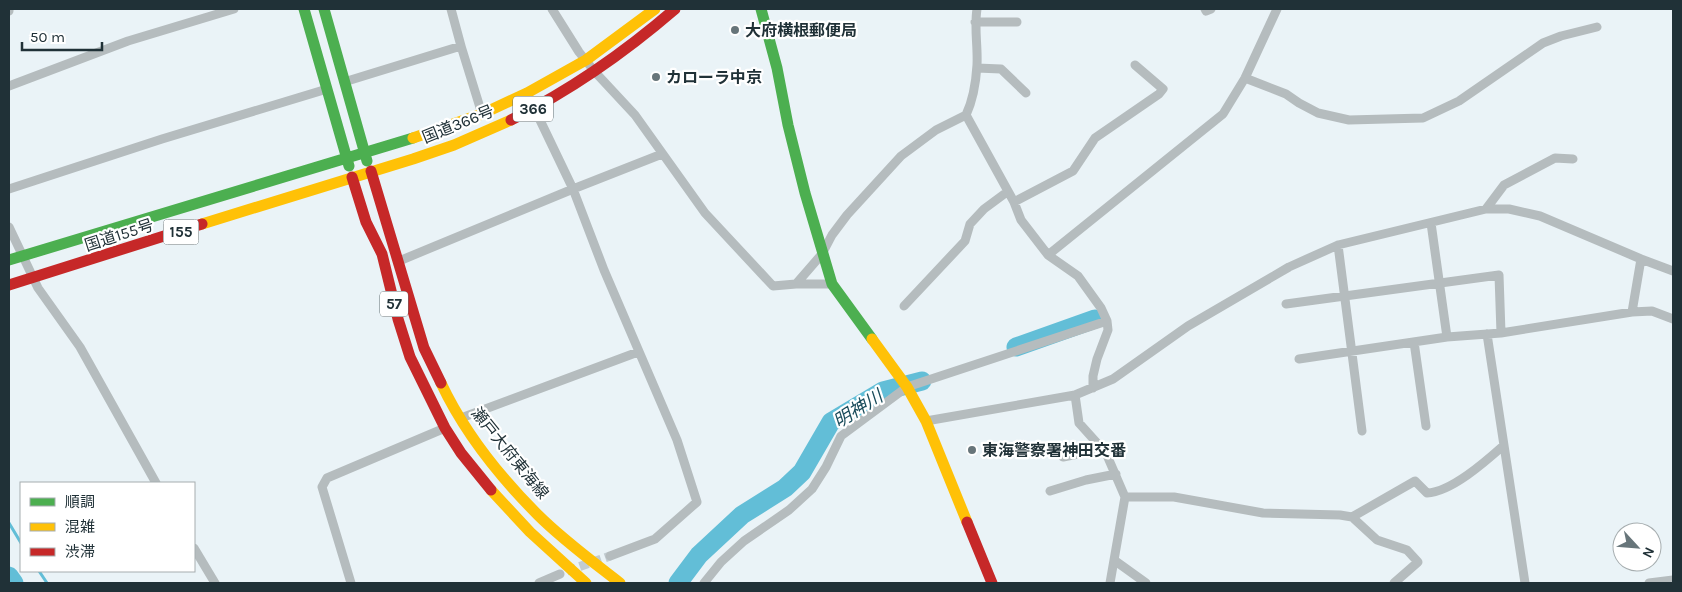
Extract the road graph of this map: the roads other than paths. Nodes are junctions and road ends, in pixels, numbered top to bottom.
1 (234, 9) edge
2 (304, 9) edge
3 (324, 9) edge
4 (451, 9) edge
5 (552, 9) edge
6 (655, 9) edge
7 (675, 9) edge
8 (761, 9) edge
9 (976, 9) edge
10 (1205, 9) edge
11 (1212, 9) edge
12 (1278, 9) edge
13 (975, 22) junction
14 (1017, 22) dead end
15 (1597, 27) dead end
16 (461, 46) junction
17 (586, 60) junction
18 (1135, 65) dead end
19 (977, 68) junction
20 (594, 72) junction
21 (1245, 78) junction
22 (344, 82) junction
23 (9, 86) edge
24 (327, 89) junction
25 (1026, 92) dead end
26 (528, 93) junction
27 (535, 108) junction
28 (482, 114) junction
29 (966, 115) junction
30 (365, 153) junction
31 (662, 154) junction
32 (347, 158) junction
33 (1573, 159) dead end
34 (370, 171) junction
35 (352, 178) junction
36 (573, 188) junction
37 (9, 189) edge
38 (1007, 192) junction
39 (1014, 202) junction
40 (1486, 210) junction
41 (1432, 223) junction
42 (9, 227) edge
43 (1338, 245) junction
44 (822, 254) junction
45 (22, 256) junction
46 (1048, 256) junction
47 (1641, 259) junction
48 (9, 260) edge
49 (399, 262) junction
50 (1673, 271) edge
51 (33, 278) junction
52 (1440, 283) junction
53 (796, 284) junction
54 (832, 284) junction
55 (9, 286) edge
56 (1343, 296) junction
57 (1286, 304) dead end
58 (904, 306) dead end
59 (1632, 312) junction
60 (1673, 319) edge
61 (1107, 321) junction
62 (1501, 332) junction
63 (1486, 334) junction
64 (1447, 337) junction
65 (1414, 342) junction
66 (1351, 350) junction
67 (638, 352) junction
68 (1299, 359) dead end
69 (908, 387) junction
70 (1093, 388) junction
71 (1075, 395) junction
72 (461, 418) junction
73 (926, 421) junction
74 (1426, 426) dead end
75 (445, 428) junction
76 (1362, 431) dead end
77 (1504, 446) junction
78 (1103, 449) junction
79 (1062, 457) dead end
80 (1116, 474) junction
81 (155, 482) edge
82 (1050, 491) dead end
83 (1125, 497) junction
84 (1352, 518) junction
85 (195, 550) edge
86 (610, 556) tunnel mouth
87 (1114, 560) junction
88 (560, 574) tunnel mouth
89 (1673, 580) edge
90 (215, 583) edge
91 (351, 583) edge
92 (539, 583) edge
93 (586, 583) edge
94 (620, 583) edge
95 (704, 583) edge
96 (992, 583) edge
97 (1110, 583) edge
98 (1146, 583) edge
99 (1394, 583) edge
100 (1525, 583) edge
101 (1649, 583) edge

1 - 23 street
2 - 24 main road
3 - 22 main road
4 - 16 street
5 - 17 street
6 - 17 main road, 国道366号 / 366
7 - 20 main road, 国道366号 / 366
8 - 44 main road
9 - 13 street
10 - 11 street
12 - 21 street
13 - 14 street
13 - 19 street
15 - 21 street
16 - 22 street
16 - 28 street
17 - 20 street
17 - 26 main road, 国道366号 / 366
18 - 39 street
19 - 25 street
19 - 29 street
20 - 27 main road, 国道366号 / 366
20 - 31 street
21 - 46 street
22 - 30 main road
24 - 32 main road
24 - 37 street
26 - 27 street
26 - 28 main road, 国道366号 / 366
27 - 34 main road, 国道366号 / 366
27 - 36 street
28 - 30 main road, 国道366号 / 366
29 - 38 street
29 - 44 street
30 - 32 main road, 国道155号 / 155
30 - 34 main road
31 - 36 street
31 - 53 street
32 - 35 main road
32 - 45 main road, 国道155号 / 155
33 - 40 street
34 - 35 main road, 国道155号 / 155
34 - 49 main road, 瀬戸大府東海線 / 57
35 - 51 main road, 国道155号 / 155
35 - 75 main road, 57
36 - 49 street
36 - 67 street
38 - 39 street
38 - 58 street
39 - 46 street
40 - 41 street
40 - 47 street
41 - 43 street
41 - 52 street
42 - 45 street
43 - 56 street
43 - 70 street
44 - 53 street
44 - 54 main road
45 - 48 main road, 国道155号 / 155
45 - 51 street
46 - 61 street
47 - 50 street
47 - 59 street
49 - 72 main road, 瀬戸大府東海線 / 57
51 - 55 main road, 国道155号 / 155
51 - 81 street
52 - 56 street
52 - 62 street
52 - 64 street
53 - 54 street
54 - 69 main road
56 - 57 street
56 - 66 street
59 - 60 street
59 - 62 street
61 - 69 street
61 - 70 street
62 - 63 street
63 - 64 street
63 - 77 street
64 - 65 street
65 - 66 street
65 - 74 street
66 - 68 street
66 - 76 street
67 - 72 street
67 - 86 street
69 - 73 main road
69 - 95 street
70 - 71 street
71 - 73 street
71 - 78 street
72 - 94 main road, 瀬戸大府東海線 / 57
73 - 96 main road
75 - 91 street
75 - 93 main road, 57
77 - 84 street
77 - 100 street
78 - 79 street
78 - 80 street
80 - 82 street
80 - 83 street
83 - 84 street
83 - 87 street
84 - 99 street
85 - 90 street
87 - 97 street
87 - 98 street
88 - 92 street
89 - 101 street

